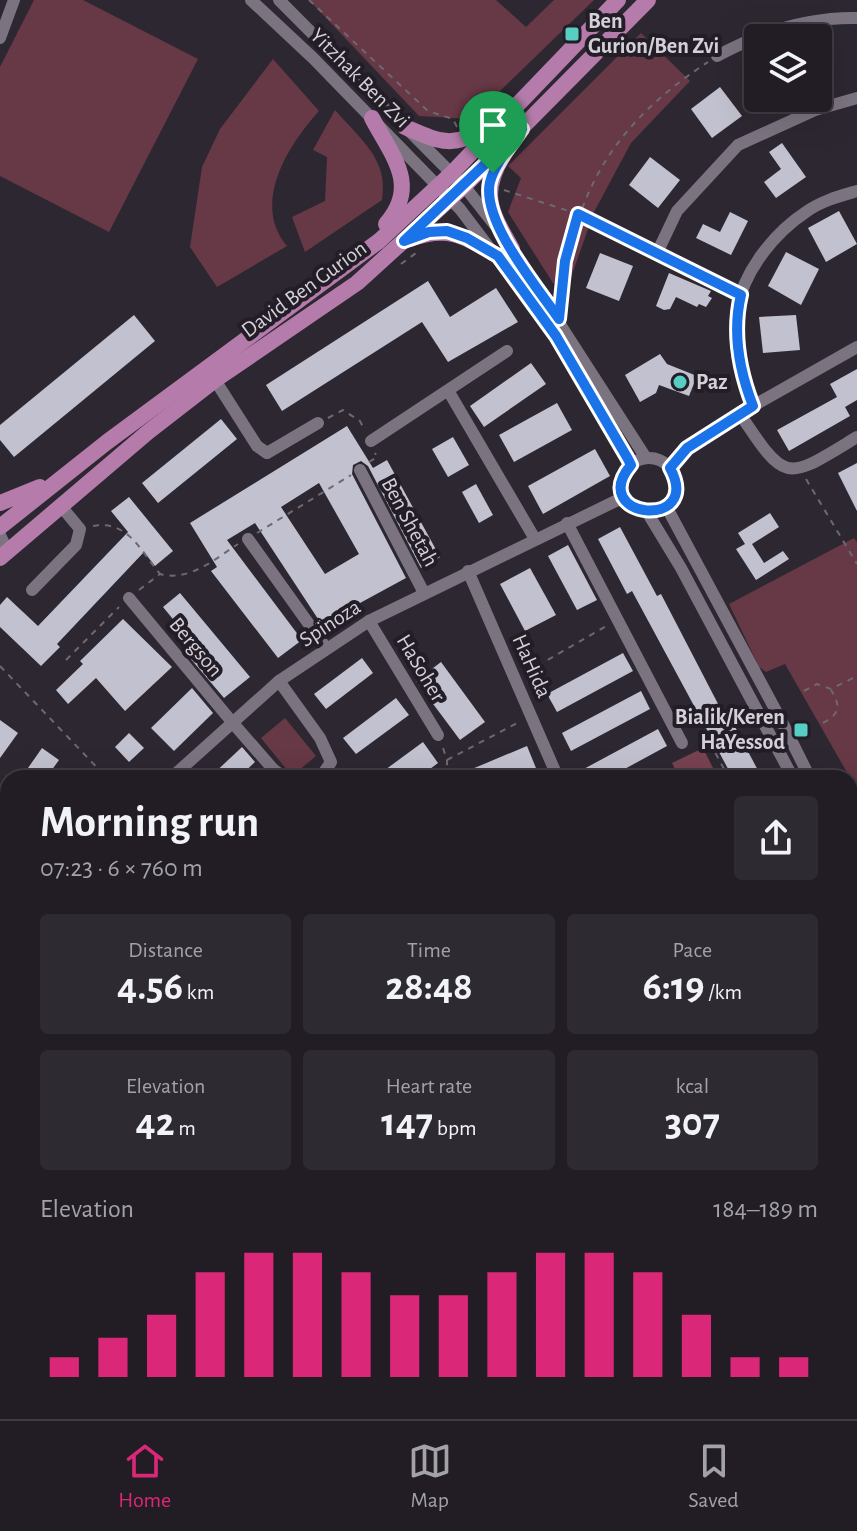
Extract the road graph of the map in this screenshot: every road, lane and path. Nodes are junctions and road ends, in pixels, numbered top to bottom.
1 (14, 0) edge
2 (251, 0) edge
3 (309, 0) edge
4 (618, 0) edge
5 (648, 0) edge
6 (283, 2) edge
7 (856, 18) edge
8 (857, 28) edge
9 (0, 38) edge
10 (717, 56) joint
11 (857, 98) edge
12 (518, 101) junction
13 (372, 118) junction
14 (405, 127) junction
15 (522, 129) junction
16 (462, 140) junction
17 (448, 185) junction
18 (464, 186) junction
19 (499, 188) dead end
20 (857, 191) edge
21 (578, 214) junction
22 (404, 241) junction
23 (505, 253) junction
24 (657, 253) junction
25 (359, 256) junction
26 (741, 295) junction
27 (559, 319) junction
28 (857, 347) edge
29 (507, 351) dead end
30 (215, 380) junction
31 (449, 392) junction
32 (753, 406) junction
33 (740, 414) junction
34 (318, 423) dead end
35 (857, 437) edge
36 (371, 441) dead end
37 (646, 458) junction
38 (631, 465) junction
39 (670, 468) junction
40 (360, 470) dead end
41 (66, 474) junction
42 (805, 478) dead end
43 (624, 497) junction
44 (0, 503) edge
45 (60, 505) junction
46 (666, 506) junction
47 (647, 512) junction
48 (567, 523) junction
49 (0, 527) edge
50 (80, 529) junction
51 (248, 539) dead end
52 (535, 539) junction
53 (2, 547) edge
54 (857, 564) edge
55 (468, 571) junction
56 (160, 574) dead end
57 (32, 590) dead end
58 (424, 593) junction
59 (129, 598) dead end
60 (619, 618) junction
61 (369, 621) junction
62 (326, 648) junction
63 (0, 666) edge
64 (857, 676) edge
65 (516, 679) junction
66 (279, 681) junction
67 (831, 689) junction
68 (804, 691) dead end
69 (532, 714) junction
70 (232, 722) junction
71 (823, 723) dead end
72 (704, 732) dead end
73 (438, 735) joint
74 (682, 743) dead end
75 (447, 760) junction
76 (99, 770) edge
77 (180, 770) edge
78 (274, 770) edge
79 (326, 770) edge
80 (447, 770) edge
81 (555, 770) edge
82 (725, 770) edge
83 (789, 770) edge
84 (806, 770) edge

1 - 9 street
2 - 13 street, Yitzhak Ben Zvi
3 - 16 path
4 - 12 main road, David Ben Gurion
5 - 15 main road, David Ben Gurion
6 - 14 street, Yitzhak Ben Zvi
7 - 8 street
7 - 10 street
10 - 21 path
11 - 24 street
12 - 16 main road
12 - 17 main road, David Ben Gurion
13 - 17 street, Yitzhak Ben Zvi
13 - 25 main road
14 - 16 main road
14 - 17 street, Yitzhak Ben Zvi
15 - 18 main road, David Ben Gurion
15 - 23 main road
17 - 18 main road, David Ben Gurion
17 - 22 main road, David Ben Gurion
17 - 23 street
17 - 25 main road, David Ben Gurion
18 - 23 street
19 - 21 path
20 - 26 street
21 - 24 path
21 - 27 path
22 - 23 main road
22 - 30 main road, David Ben Gurion
23 - 27 street
23 - 38 street
24 - 26 street
25 - 41 main road, David Ben Gurion
26 - 32 street
27 - 37 street
28 - 32 street
29 - 31 street
30 - 34 street
30 - 45 main road, David Ben Gurion
31 - 36 street
31 - 52 street
32 - 33 street
33 - 35 street
33 - 39 street
37 - 38 street
37 - 39 street
38 - 43 street
39 - 46 street
40 - 58 street, Ben Shetah
41 - 44 main road
41 - 49 main road, David Ben Gurion
42 - 54 path
43 - 47 street
43 - 48 street, Spinoza
45 - 50 street
45 - 53 main road, David Ben Gurion
46 - 47 street
46 - 84 street
47 - 83 street
48 - 52 street, Spinoza
48 - 60 street
50 - 56 path
50 - 57 street
51 - 62 street
52 - 55 street, Spinoza
55 - 58 street, Spinoza
55 - 65 street, HaHida
58 - 61 street, Spinoza
59 - 70 street, Bergson
60 - 65 path
60 - 74 street
61 - 62 street, Spinoza
61 - 73 street, HaSoher
62 - 66 street, Spinoza
63 - 76 path
64 - 67 path
65 - 69 street, HaHida
66 - 70 street, Spinoza
66 - 79 street
67 - 68 path
67 - 71 path
69 - 75 path
69 - 81 street, HaHida
70 - 77 street, Spinoza
70 - 78 street, Bergson
72 - 82 path
73 - 75 path
75 - 80 path

